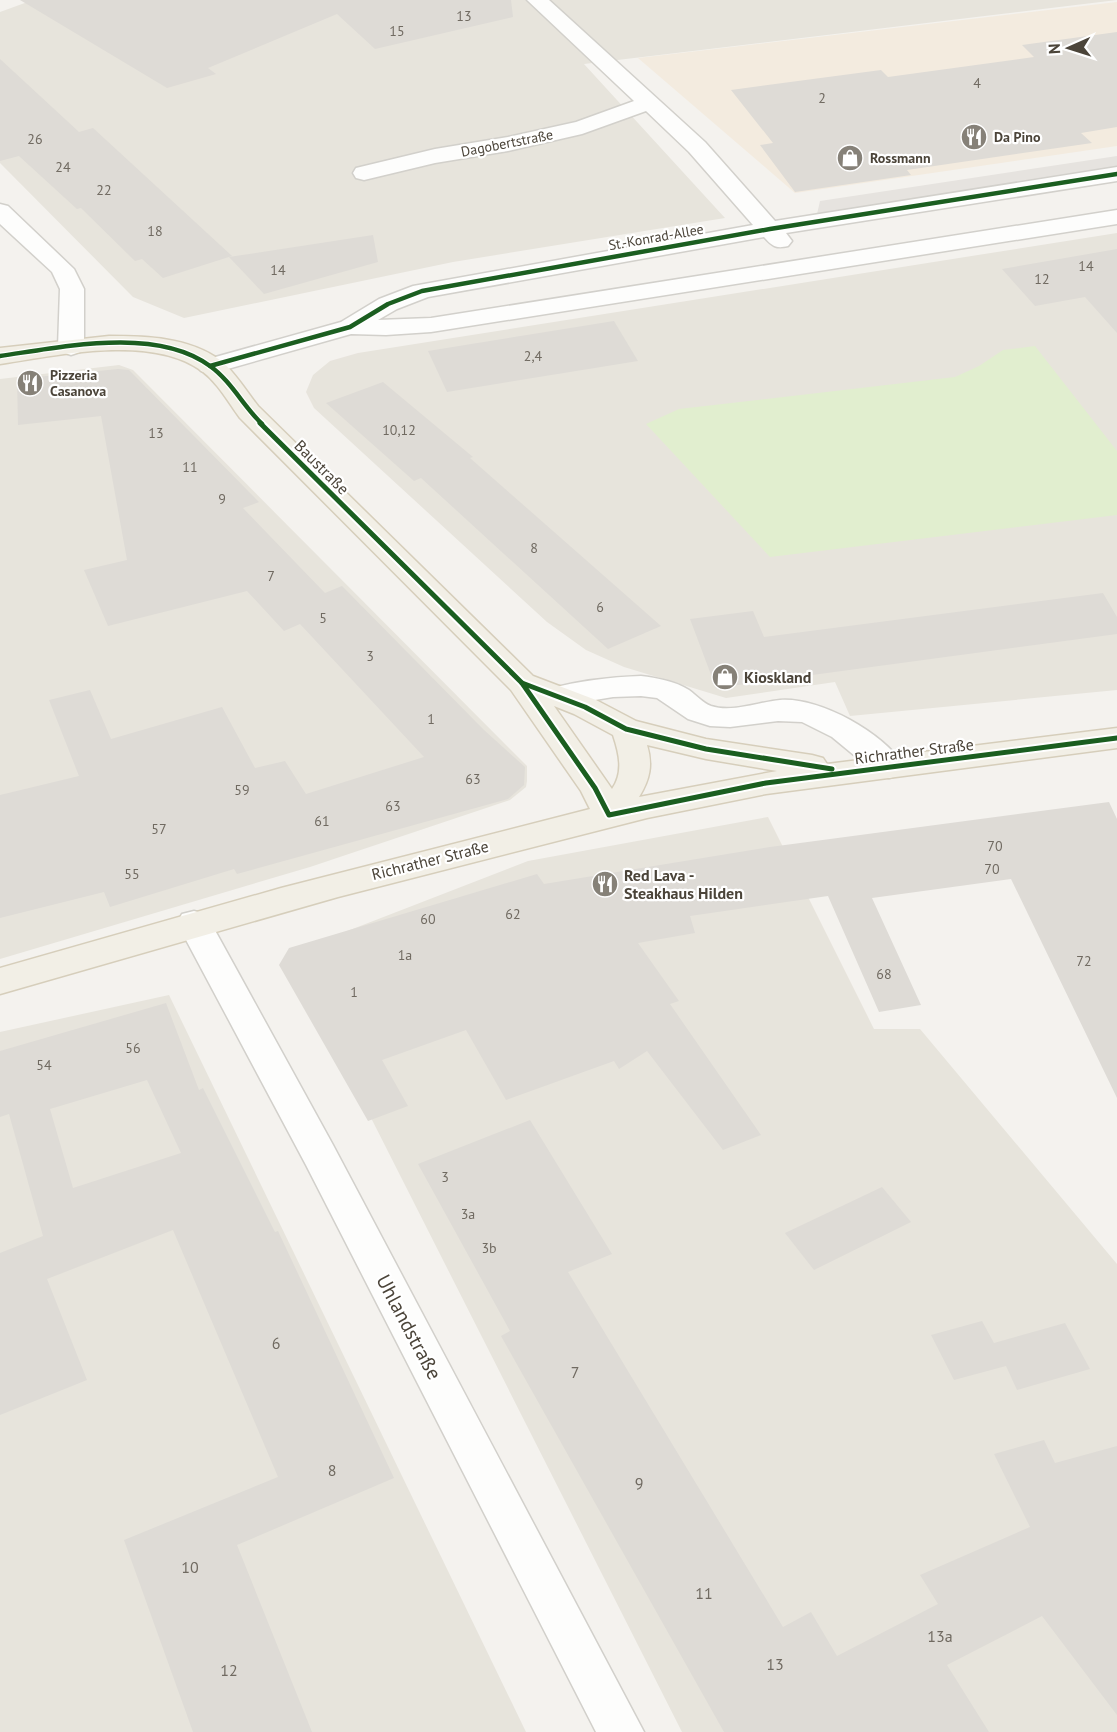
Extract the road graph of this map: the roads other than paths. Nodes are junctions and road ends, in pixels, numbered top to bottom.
1 (537, 0) edge
2 (649, 103) junction
3 (364, 173) dead end
4 (1117, 174) edge
5 (0, 211) edge
6 (1117, 217) edge
7 (770, 229) junction
8 (801, 266) junction
9 (350, 327) junction
10 (71, 347) junction
11 (0, 356) edge
12 (210, 366) junction
13 (522, 683) junction
14 (559, 696) junction
15 (626, 729) junction
16 (1117, 738) edge
17 (889, 767) junction
18 (853, 772) junction
19 (609, 816) junction
20 (194, 923) junction
21 (0, 981) edge
22 (621, 1732) edge

1 - 2 street
2 - 3 street, Dagobertstraße
2 - 7 street
4 - 7 street, St.-Konrad-Allee
5 - 10 street
6 - 8 street, St.-Konrad-Allee
7 - 8 street
7 - 9 street, St.-Konrad-Allee
8 - 9 street, St.-Konrad-Allee
9 - 12 street, St.-Konrad-Allee
10 - 11 main road, Baustraße
10 - 12 main road, Baustraße
12 - 13 main road, Baustraße
13 - 14 main road, Baustraße
13 - 19 main road, Baustraße
14 - 15 main road, Baustraße
14 - 17 street
15 - 18 main road, Baustraße
15 - 19 main road
16 - 17 main road, Richrather Straße
17 - 18 main road, Richrather Straße
18 - 19 main road, Richrather Straße
19 - 20 main road, Richrather Straße
20 - 21 main road, Richrather Straße
20 - 22 street, Uhlandstraße

